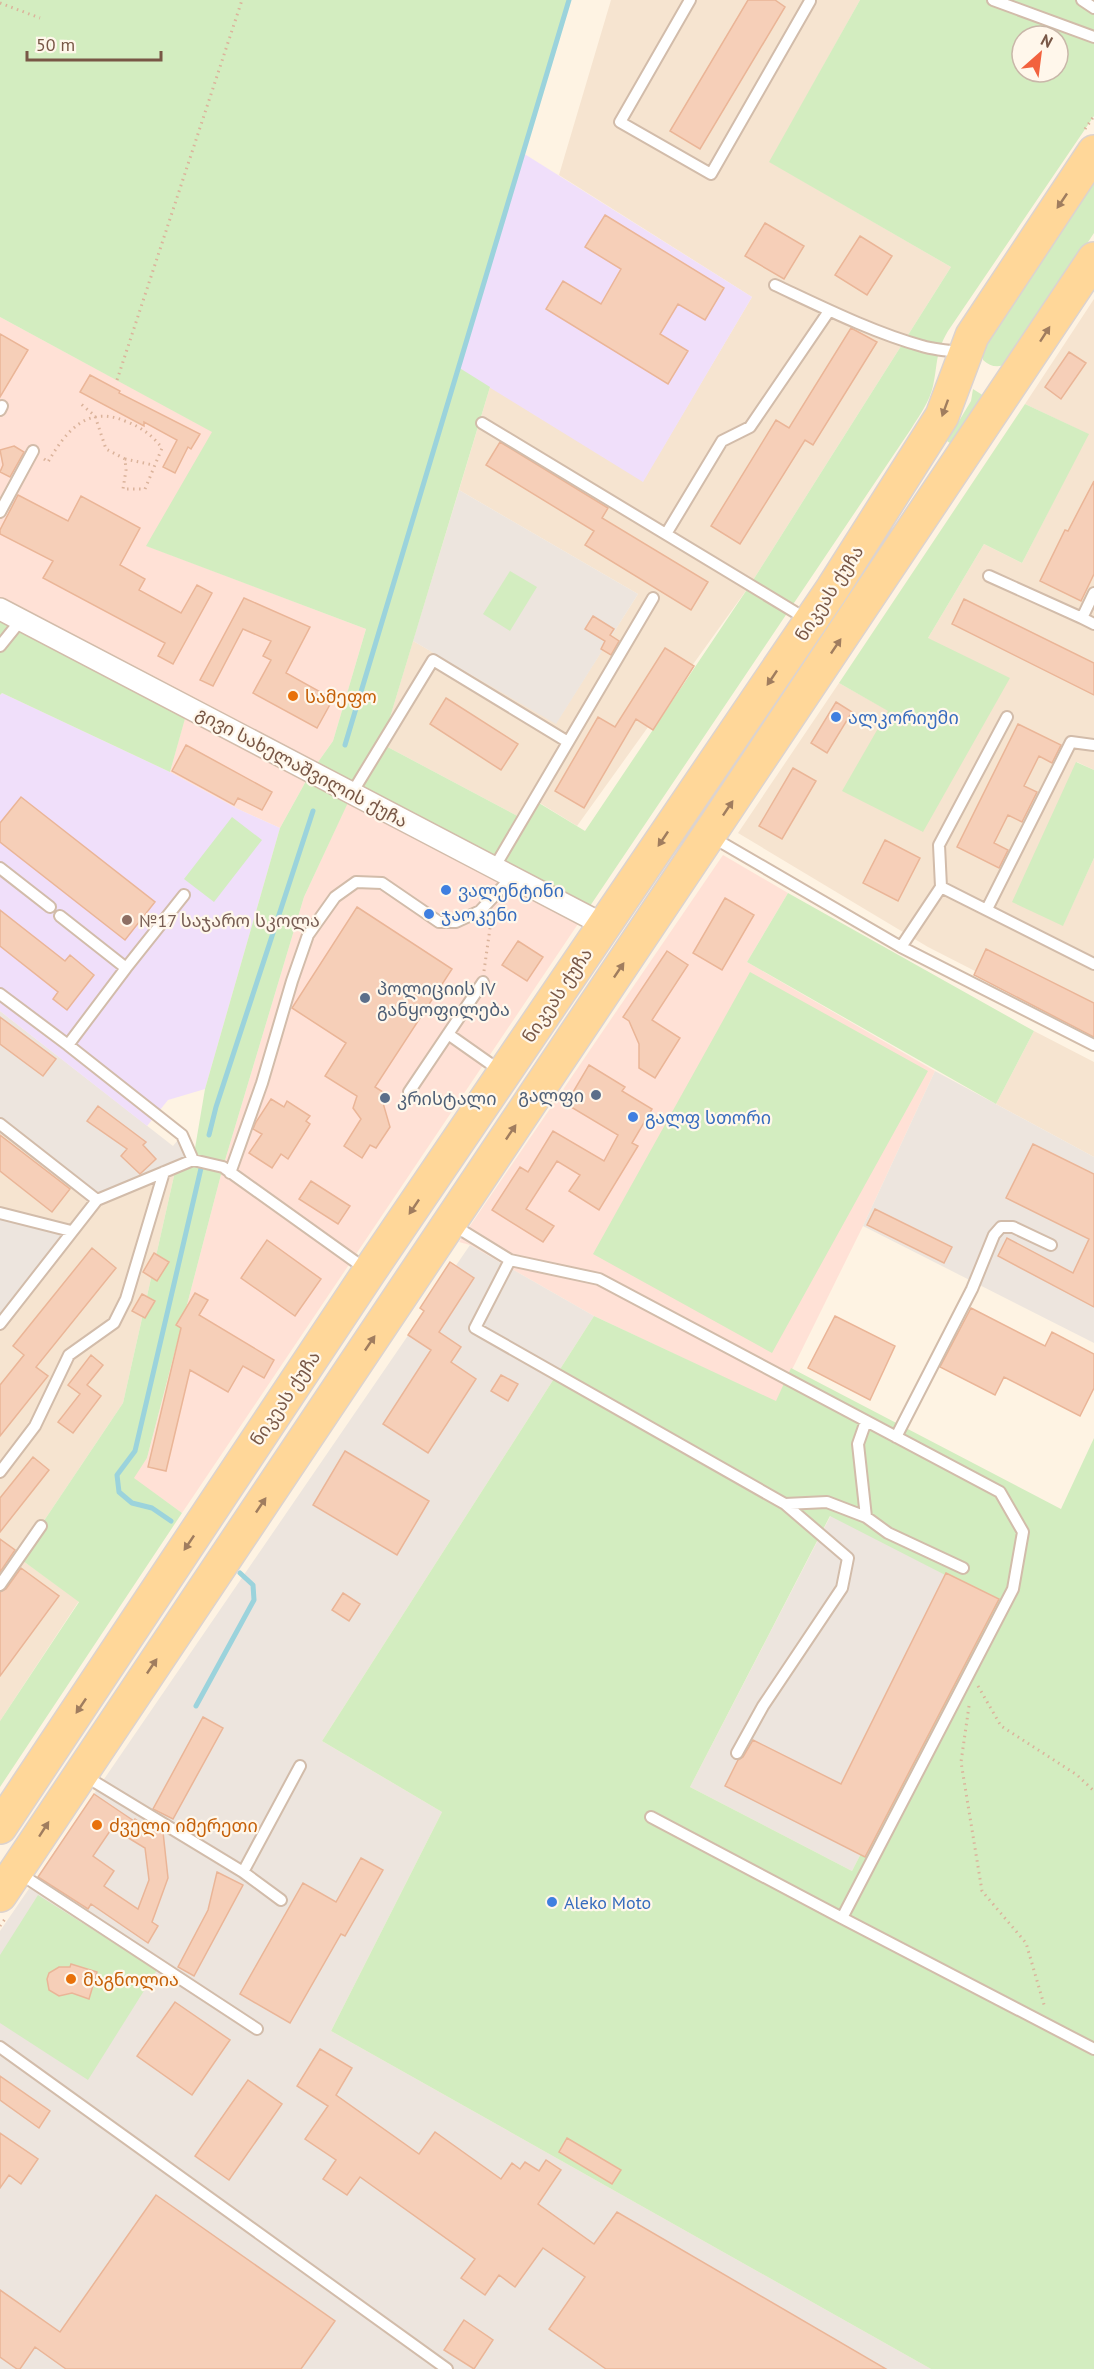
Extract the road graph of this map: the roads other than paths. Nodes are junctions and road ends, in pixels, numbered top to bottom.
1 (690, 0) edge
2 (811, 0) edge
3 (993, 0) edge
4 (1082, 0) edge
5 (1094, 8) edge
6 (1094, 37) edge
7 (1094, 153) edge
8 (1090, 273) edge
9 (775, 285) dead end
10 (829, 311) junction
11 (964, 352) junction
12 (1011, 382) junction
13 (482, 423) dead end
14 (33, 451) road end
15 (0, 512) edge
16 (666, 534) junction
17 (989, 576) dead end
18 (1094, 593) edge
19 (653, 597) dead end
20 (0, 609) edge
21 (1082, 618) junction
22 (21, 620) junction
23 (811, 622) junction
24 (1094, 624) edge
25 (0, 646) edge
26 (1007, 717) dead end
27 (568, 742) junction
28 (1094, 745) edge
29 (352, 794) junction
30 (709, 836) junction
31 (0, 868) edge
32 (503, 872) junction
33 (940, 887) junction
34 (184, 895) dead end
35 (50, 907) dead end
36 (987, 909) junction
37 (60, 916) dead end
38 (604, 925) junction
39 (901, 947) junction
40 (1094, 964) edge
41 (126, 968) junction
42 (483, 982) road end
43 (0, 994) edge
44 (448, 1034) junction
45 (68, 1045) junction
46 (1094, 1046) edge
47 (504, 1074) junction
48 (409, 1092) dead end
49 (0, 1124) edge
50 (447, 1158) junction
51 (192, 1160) junction
52 (164, 1172) junction
53 (230, 1173) junction
54 (479, 1181) junction
55 (97, 1200) junction
56 (0, 1213) edge
57 (450, 1224) junction
58 (71, 1232) junction
59 (1051, 1245) dead end
60 (510, 1260) junction
61 (369, 1272) junction
62 (0, 1324) edge
63 (866, 1421) junction
64 (896, 1437) junction
65 (0, 1472) edge
66 (785, 1504) junction
67 (866, 1517) junction
68 (41, 1526) dead end
69 (963, 1568) dead end
70 (0, 1585) edge
71 (737, 1753) dead end
72 (300, 1766) dead end
73 (80, 1772) junction
74 (651, 1817) dead end
75 (0, 1827) edge
76 (243, 1872) junction
77 (8, 1883) edge
78 (280, 1900) dead end
79 (842, 1918) junction
80 (257, 2030) dead end
81 (0, 2047) edge
82 (1094, 2049) edge
83 (447, 2369) edge

1 - 2 lane
3 - 6 lane
4 - 5 lane
7 -> 11 main road, ნიკეას ქუჩა
12 -> 8 main road, ნიკეას ქუჩა
9 - 10 lane
10 - 11 lane
10 - 16 lane
11 - 12 main road
11 -> 23 main road, ნიკეას ქუჩა
30 -> 12 main road, ნიკეას ქუჩა
13 - 16 lane
14 - 15 lane
16 - 23 lane
17 - 21 lane
18 - 21 lane
19 - 27 lane
20 - 22 street, გივი სახელაშვილის ქუჩა
21 - 24 lane
22 - 25 lane
22 - 29 street, გივი სახელაშვილის ქუჩა
23 -> 38 main road, ნიკეას ქუჩა
26 - 33 lane
27 - 29 lane
27 - 32 lane
28 - 36 lane
29 - 32 street, გივი სახელაშვილის ქუჩა
30 - 39 lane
54 -> 30 main road, ნიკეას ქუჩა
31 - 35 lane
32 - 38 street, გივი სახელაშვილის ქუჩა
32 - 53 lane
33 - 36 lane
33 - 39 lane
34 - 41 lane
36 - 40 lane
37 - 41 lane
38 - 47 main road, ნიკეას ქუჩა
39 - 46 lane
41 - 45 lane
42 - 44 lane
43 - 45 lane
44 - 47 lane
44 - 48 lane
45 - 51 lane
47 - 50 main road, ნიკეას ქუჩა
49 - 55 lane
50 - 54 main road
50 -> 61 main road, ნიკეას ქუჩა
51 - 52 lane
51 - 53 lane
52 - 55 lane
52 - 65 lane
53 - 61 lane
54 - 57 main road, ნიკეას ქუჩა
55 - 58 lane
56 - 58 lane
57 - 60 lane
73 -> 57 main road, ნიკეას ქუჩა
58 - 62 lane
59 - 64 lane
60 - 63 lane
60 - 66 lane
61 -> 75 main road, ნიკეას ქუჩა
63 - 64 lane
63 - 67 lane
64 - 79 lane
66 - 67 lane
66 - 71 lane
67 - 69 lane
68 - 70 lane
72 - 76 lane
73 - 76 lane
77 -> 73 main road, ნიკეას ქუჩა
74 - 79 lane
76 - 78 lane
77 - 80 lane
79 - 82 lane
81 - 83 lane

